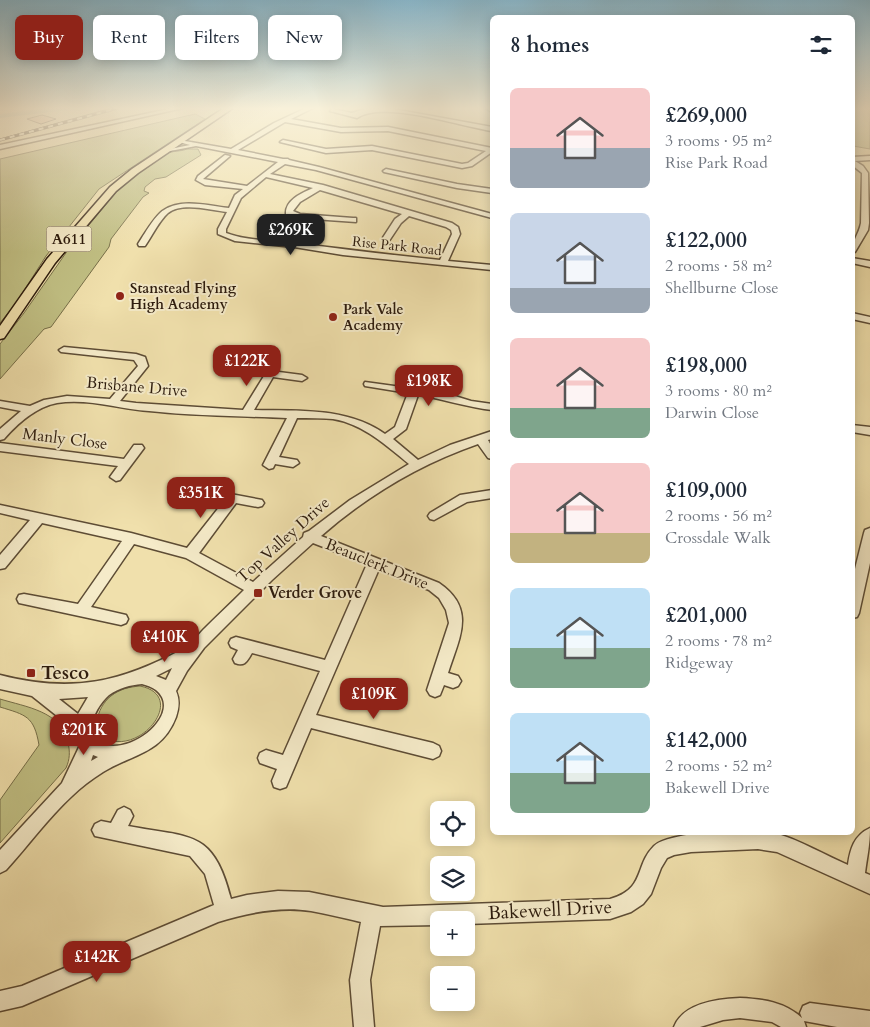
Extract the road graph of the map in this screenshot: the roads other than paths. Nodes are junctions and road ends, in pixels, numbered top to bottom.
1 (160, 156) edge
2 (227, 156) dead end
3 (265, 156) edge
4 (410, 156) edge
5 (483, 156) edge
6 (870, 158) edge
7 (286, 160) junction
8 (855, 160) edge
9 (435, 161) junction
10 (855, 162) edge
11 (427, 166) dead end
12 (385, 171) dead end
13 (419, 171) dead end
14 (264, 175) junction
15 (411, 176) junction
16 (249, 188) junction
17 (320, 188) junction
18 (490, 191) edge
19 (231, 210) junction
20 (408, 213) junction
21 (490, 215) edge
22 (353, 220) dead end
23 (861, 234) edge
24 (386, 239) dead end
25 (142, 244) dead end
26 (855, 261) edge
27 (443, 263) junction
28 (870, 264) edge
29 (490, 268) edge
30 (855, 317) edge
31 (870, 320) edge
32 (0, 335) edge
33 (68, 353) dead end
34 (300, 364) dead end
35 (231, 371) dead end
36 (270, 374) junction
37 (384, 375) dead end
38 (414, 391) junction
39 (113, 403) junction
40 (0, 404) edge
41 (490, 407) edge
42 (31, 409) junction
43 (246, 412) junction
44 (294, 414) junction
45 (855, 428) edge
46 (870, 431) edge
47 (0, 436) edge
48 (487, 437) edge
49 (385, 439) junction
50 (0, 447) edge
51 (138, 448) dead end
52 (126, 463) junction
53 (293, 463) dead end
54 (417, 465) junction
55 (116, 477) dead end
56 (490, 494) edge
57 (258, 503) dead end
58 (0, 509) edge
59 (443, 514) dead end
60 (39, 518) junction
61 (870, 533) edge
62 (309, 536) junction
63 (131, 538) junction
64 (190, 554) junction
65 (374, 562) junction
66 (867, 563) edge
67 (0, 564) edge
68 (254, 589) junction
69 (855, 603) edge
70 (29, 604) dead end
71 (81, 610) junction
72 (122, 619) dead end
73 (192, 651) junction
74 (240, 659) dead end
75 (330, 667) junction
76 (130, 678) junction
77 (0, 682) edge
78 (442, 683) dead end
79 (113, 684) junction
80 (38, 692) junction
81 (168, 692) junction
82 (306, 720) junction
83 (83, 727) junction
84 (89, 743) junction
85 (426, 745) dead end
86 (121, 754) junction
87 (266, 758) dead end
88 (288, 764) junction
89 (280, 781) dead end
90 (66, 790) junction
91 (124, 816) dead end
92 (870, 837) edge
93 (0, 864) edge
94 (863, 881) edge
95 (225, 911) junction
96 (372, 914) junction
97 (0, 1001) edge
98 (814, 1021) edge
99 (870, 1021) edge
100 (364, 1027) edge
101 (684, 1027) edge

1 - 32 main road, A611
2 - 16 street
3 - 7 street
4 - 9 street
5 - 9 street
6 - 8 street
7 - 14 street, Rise Park Road
7 - 21 street
9 - 11 street
10 - 23 street
12 - 15 street
13 - 15 street
14 - 16 street, Rise Park Road
14 - 17 street
15 - 18 street
16 - 19 street, Rise Park Road
17 - 20 street
17 - 22 street
19 - 25 street
19 - 27 street, Rise Park Road
20 - 24 street
20 - 27 street
26 - 28 street
27 - 29 street, Rise Park Road
30 - 31 street
33 - 39 street
34 - 36 street
35 - 36 street
36 - 43 street
37 - 38 street
38 - 41 street
38 - 49 street
39 - 42 street, Brisbane Drive
39 - 43 street, Brisbane Drive
40 - 42 street
42 - 47 street, Brisbane Drive
43 - 44 street, Brisbane Drive
44 - 49 street, Brisbane Drive
44 - 53 street
45 - 46 street
48 - 54 street, Top Valley Drive
49 - 54 street, Brisbane Drive
50 - 52 street, Manly Close
51 - 52 street, Manly Close
52 - 55 street, Manly Close
54 - 62 street, Top Valley Drive
56 - 59 street
57 - 64 street
58 - 60 street
60 - 63 street
60 - 67 street
61 - 66 street
62 - 65 street, Beauclerk Drive
62 - 68 street, Top Valley Drive
63 - 64 street
63 - 71 street
64 - 68 street
65 - 75 street
65 - 78 street, Beauclerk Drive
66 - 69 street
68 - 73 street, Top Valley Drive
70 - 71 street
71 - 72 street
73 - 76 street, Top Valley Drive
73 - 81 street, Top Valley Drive
74 - 75 street
75 - 82 street
76 - 79 street
76 - 81 street
77 - 80 street
79 - 80 street
79 - 83 street
80 - 83 street
81 - 86 street
82 - 85 street
82 - 88 street
83 - 84 street
84 - 86 street
84 - 90 street
86 - 90 street
87 - 88 street
88 - 89 street
90 - 93 street
91 - 95 street
92 - 94 street
94 - 96 street, Bakewell Drive
95 - 96 street, Bakewell Drive
95 - 97 street, Bakewell Drive
96 - 100 street
98 - 99 street
98 - 101 street

